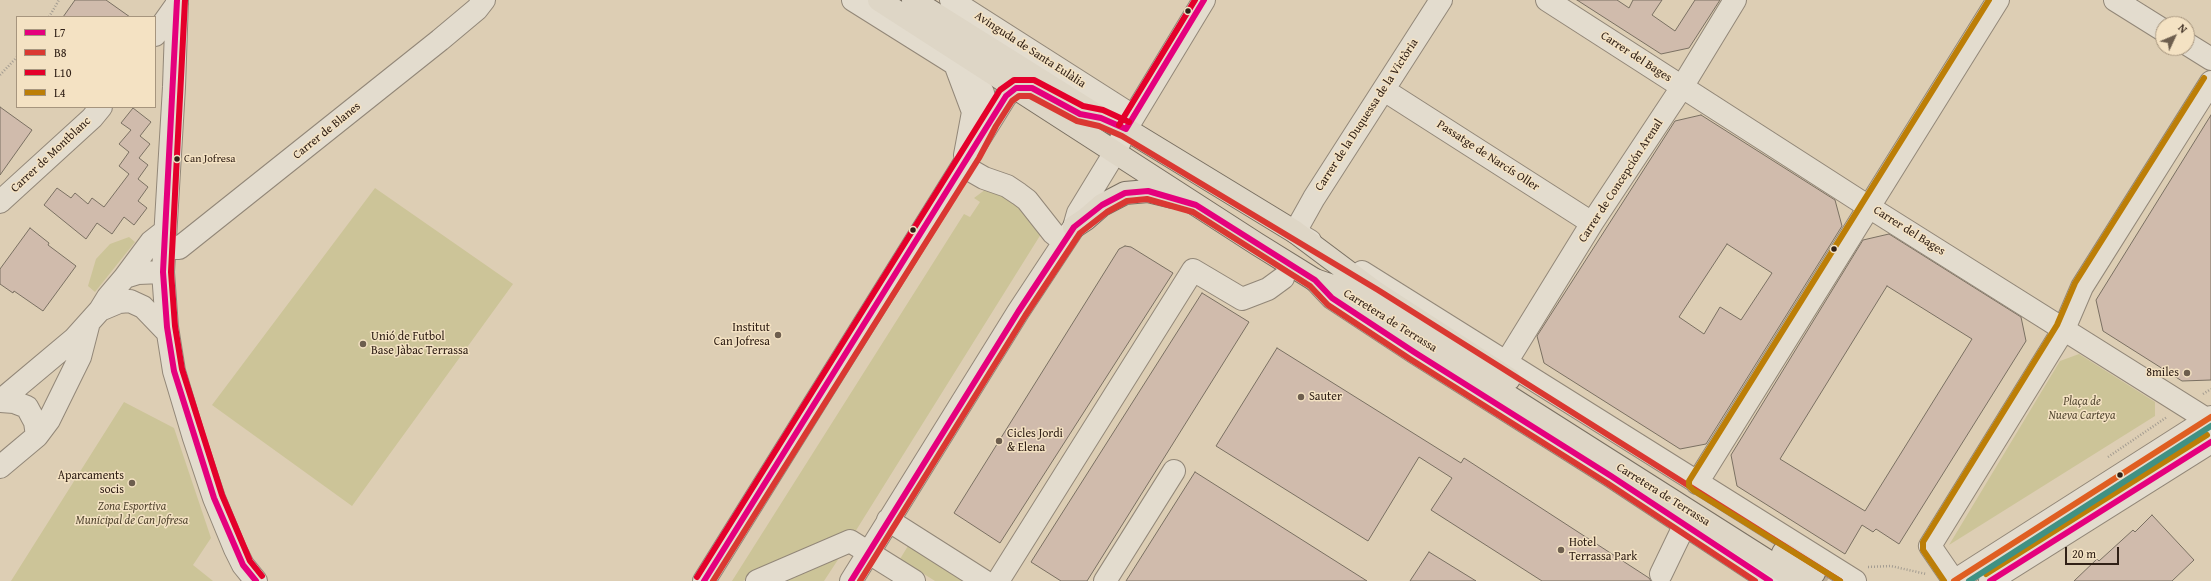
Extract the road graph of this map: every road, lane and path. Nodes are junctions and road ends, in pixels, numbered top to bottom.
1 (59, 0) edge
2 (484, 0) edge
3 (853, 0) edge
4 (879, 0) edge
5 (913, 0) edge
6 (951, 0) edge
7 (1204, 0) edge
8 (1441, 0) edge
9 (1547, 0) edge
10 (1735, 0) edge
11 (1998, 0) edge
12 (2115, 0) edge
13 (177, 2) edge
14 (50, 16) edge
15 (2155, 25) edge
16 (156, 34) edge
17 (2195, 49) edge
18 (960, 51) junction
19 (16, 58) edge
20 (2211, 59) edge
21 (0, 75) edge
22 (2211, 82) edge
23 (1682, 87) junction
24 (1016, 88) junction
25 (1384, 90) junction
26 (100, 108) edge
27 (1105, 110) junction
28 (990, 122) junction
29 (1130, 123) junction
30 (1114, 154) junction
31 (963, 166) junction
32 (0, 202) edge
33 (1196, 205) junction
34 (1869, 207) junction
35 (1592, 223) junction
36 (1295, 232) junction
37 (1069, 234) junction
38 (164, 239) junction
39 (125, 277) junction
40 (163, 278) junction
41 (1283, 278) dead end
42 (1315, 280) junction
43 (103, 311) junction
44 (2064, 329) junction
45 (168, 333) junction
46 (1507, 361) junction
47 (2211, 389) edge
48 (0, 401) edge
49 (2185, 405) junction
50 (2210, 419) edge
51 (37, 436) junction
52 (2211, 442) edge
53 (2106, 458) dead end
54 (0, 467) edge
55 (1174, 471) dead end
56 (1698, 483) junction
57 (888, 520) junction
58 (1685, 524) junction
59 (869, 552) junction
60 (1661, 574) dead end
61 (1861, 574) edge
62 (1949, 574) edge
63 (1807, 577) edge
64 (256, 581) edge
65 (704, 581) edge
66 (757, 581) edge
67 (851, 581) edge
68 (914, 581) edge
69 (984, 581) edge
70 (998, 581) edge
71 (1105, 581) edge
72 (1770, 581) edge
73 (1990, 581) edge

1 - 14 path
2 - 38 street, Carrer de Blanes
3 - 31 street
4 - 18 main road, Carretera de Terrassa
5 - 27 main road, Carretera de Terrassa
6 - 27 street, Avinguda de Santa Eulàlia
7 - 29 street
8 - 25 street, Carrer de la Duquessa de la Victòria
9 - 23 street, Carrer del Bages
10 - 23 street, Carrer de Concepción Arenal
11 - 34 street
12 - 15 street
13 - 16 street
13 - 38 street
17 - 20 street
18 - 24 main road, Carretera de Terrassa
18 - 28 street
19 - 21 path
22 - 44 street
23 - 34 street, Carrer del Bages
23 - 35 street, Carrer de Concepción Arenal
24 - 27 street
24 - 28 street
24 - 30 main road, Carretera de Terrassa
25 - 35 street, Passatge de Narcís Oller
25 - 36 street, Carrer de la Duquessa de la Victòria
26 - 32 street, Carrer de Montblanc
27 - 29 main road, Carretera de Terrassa
28 - 31 street
29 - 30 street
29 - 36 main road, Carretera de Terrassa
30 - 33 main road, Carretera de Terrassa
30 - 37 street
31 - 37 street
31 - 65 street
33 - 37 main road
33 - 42 main road, Carretera de Terrassa
34 - 44 street, Carrer del Bages
34 - 56 street
35 - 46 street, Carrer de Concepción Arenal
36 - 46 street
36 - 63 main road, Carretera de Terrassa
37 - 57 street
38 - 39 street
38 - 40 street
39 - 40 street
39 - 43 street
40 - 43 street
40 - 45 street
41 - 70 street
42 - 58 street
42 - 63 main road, Carretera de Terrassa
43 - 45 street
43 - 48 street
43 - 51 street
44 - 49 street, Carrer del Bages
44 - 62 street
45 - 64 street
46 - 56 street
47 - 49 path
48 - 51 street
49 - 50 street, Carrer del Bages
49 - 53 path
50 - 62 street
51 - 54 street
52 - 73 street
55 - 71 street
56 - 61 street
57 - 59 street
57 - 69 street
58 - 60 street
58 - 72 street
59 - 66 street
59 - 67 street
59 - 68 street
61 - 62 path

